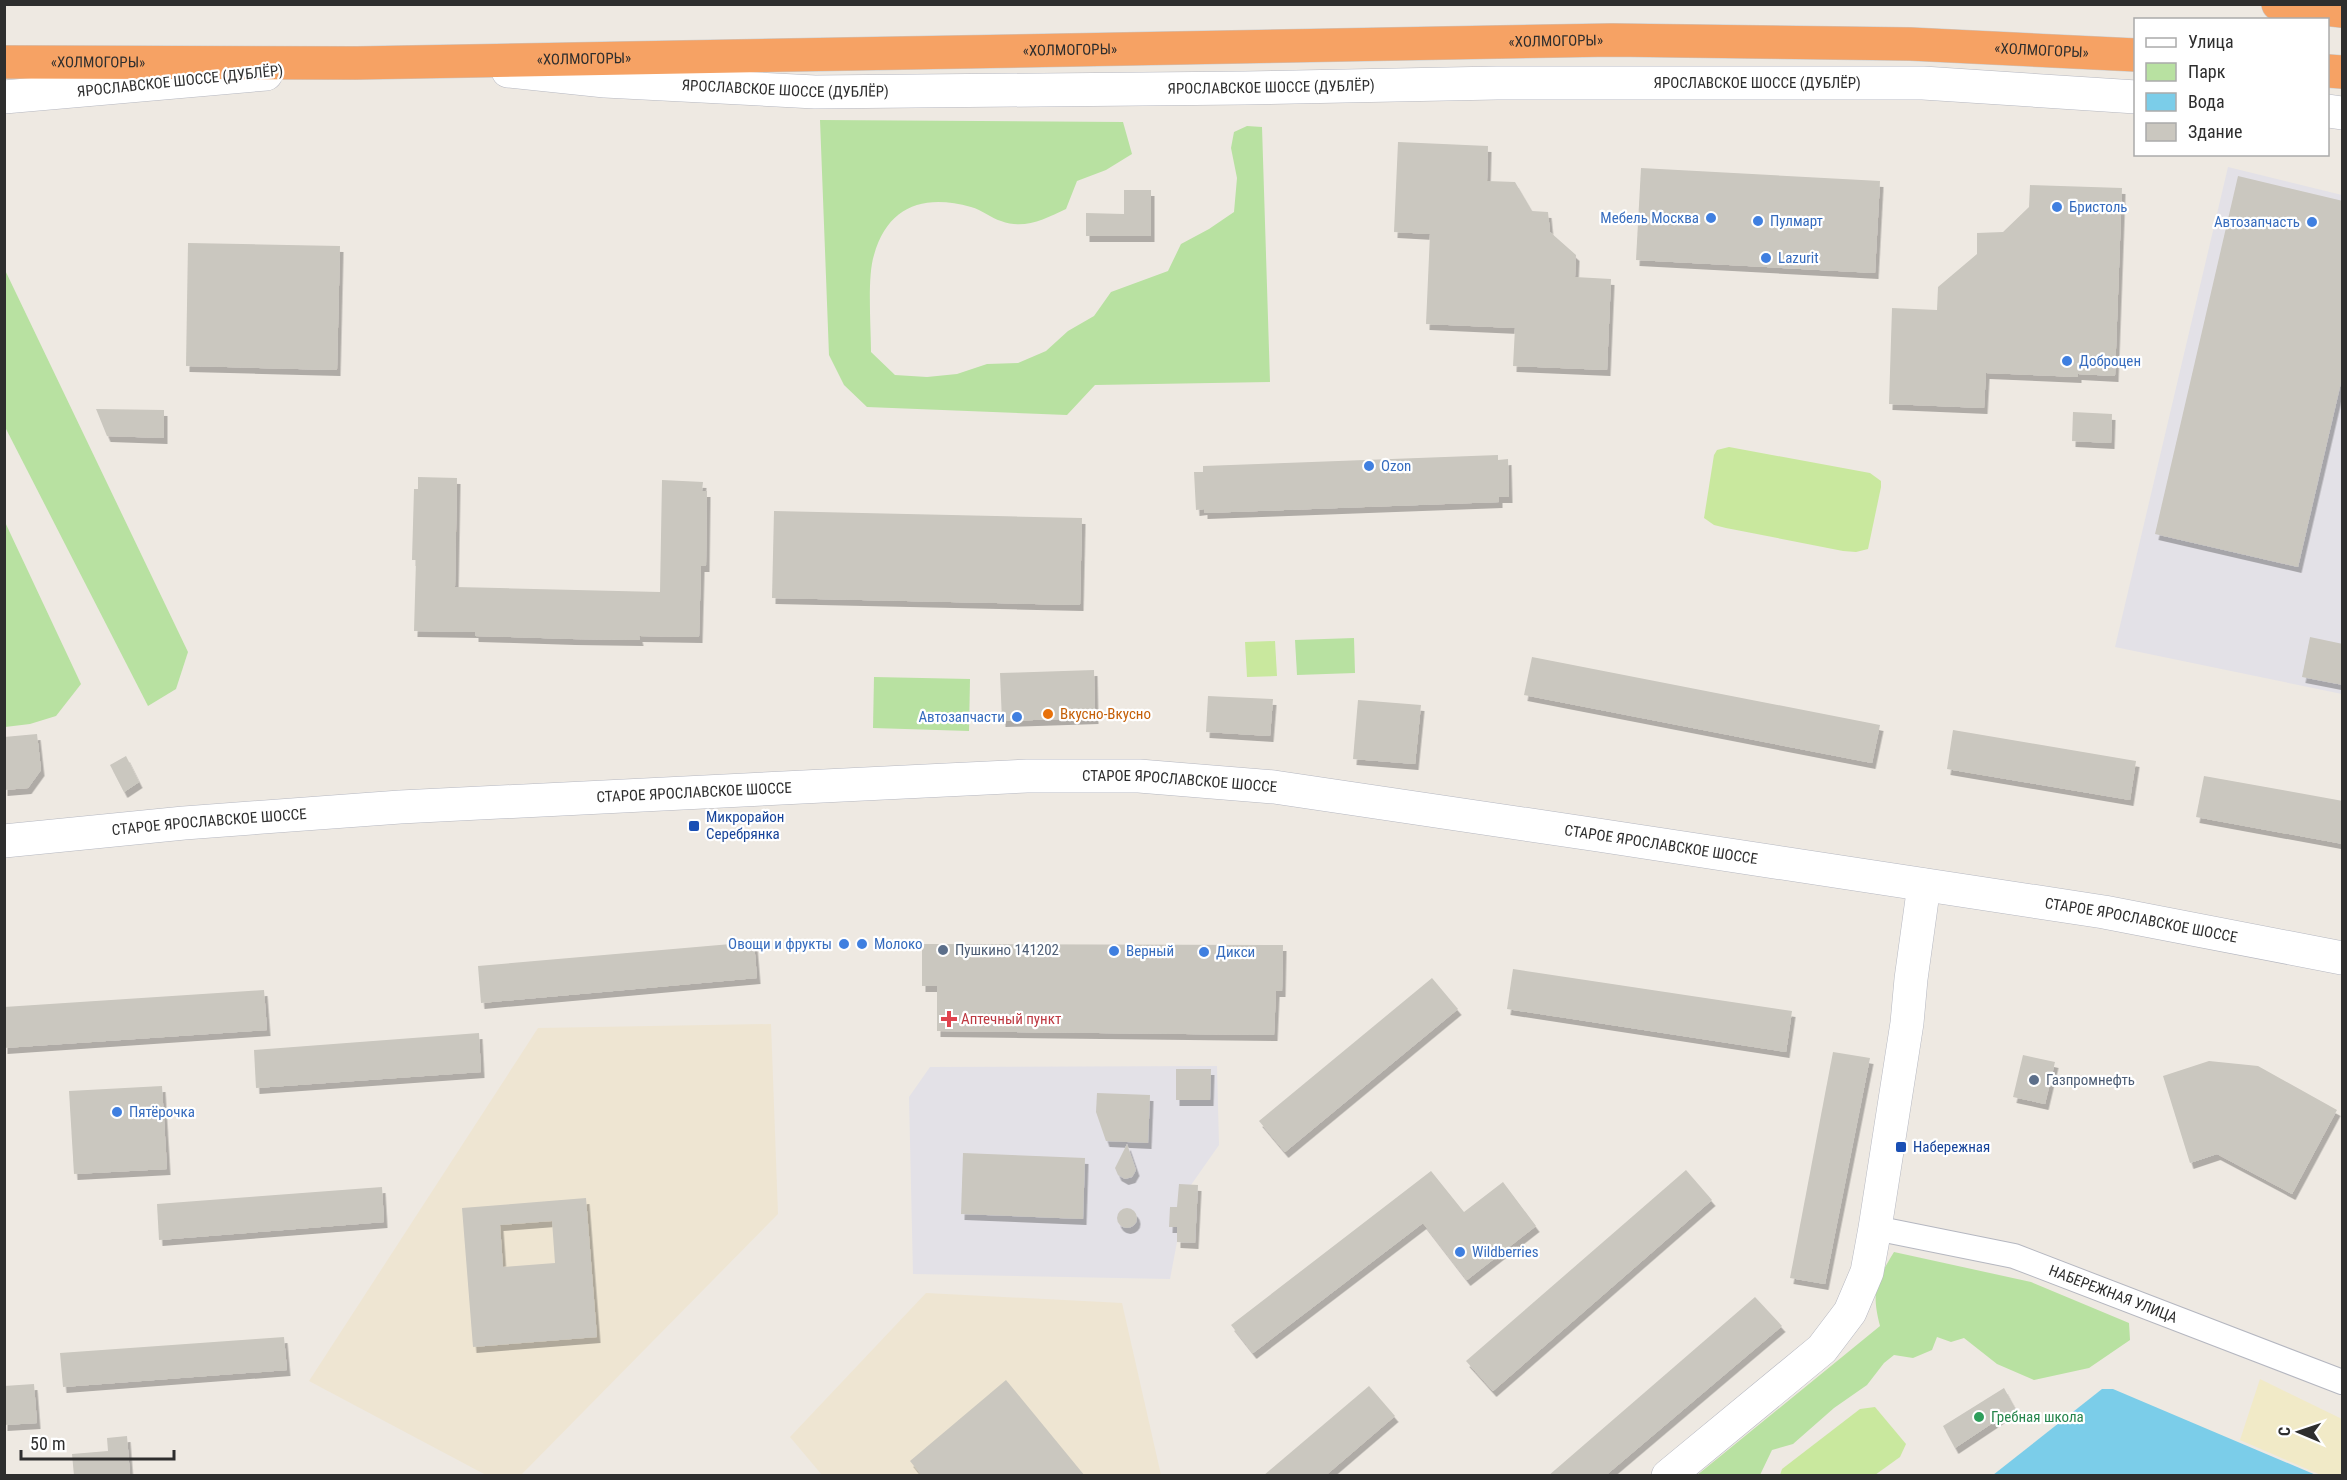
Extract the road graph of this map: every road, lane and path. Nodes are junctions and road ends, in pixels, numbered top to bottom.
1 (2278, 4) edge
2 (2343, 11) edge
3 (2134, 55) edge
4 (407, 61) junction
5 (4, 62) edge
6 (356, 63) junction
7 (4, 97) edge
8 (2134, 97) edge
9 (4, 841) edge
10 (1924, 885) junction
11 (2343, 958) edge
12 (1875, 1228) junction
13 (2343, 1382) edge
14 (1668, 1476) edge

1 - 2 highway
3 - 4 highway, «ХОЛМОГОРЫ»
4 - 6 highway, «ХОЛМОГОРЫ»
4 - 8 main road, ЯРОСЛАВСКОЕ ШОССЕ (ДУБЛЁР)
5 - 6 highway, «ХОЛМОГОРЫ»
6 - 7 main road, ЯРОСЛАВСКОЕ ШОССЕ (ДУБЛЁР)
9 - 10 main road, СТАРОЕ ЯРОСЛАВСКОЕ ШОССЕ
10 - 11 main road, СТАРОЕ ЯРОСЛАВСКОЕ ШОССЕ
10 - 12 main road
12 - 13 street, НАБЕРЕЖНАЯ УЛИЦА
12 - 14 main road

